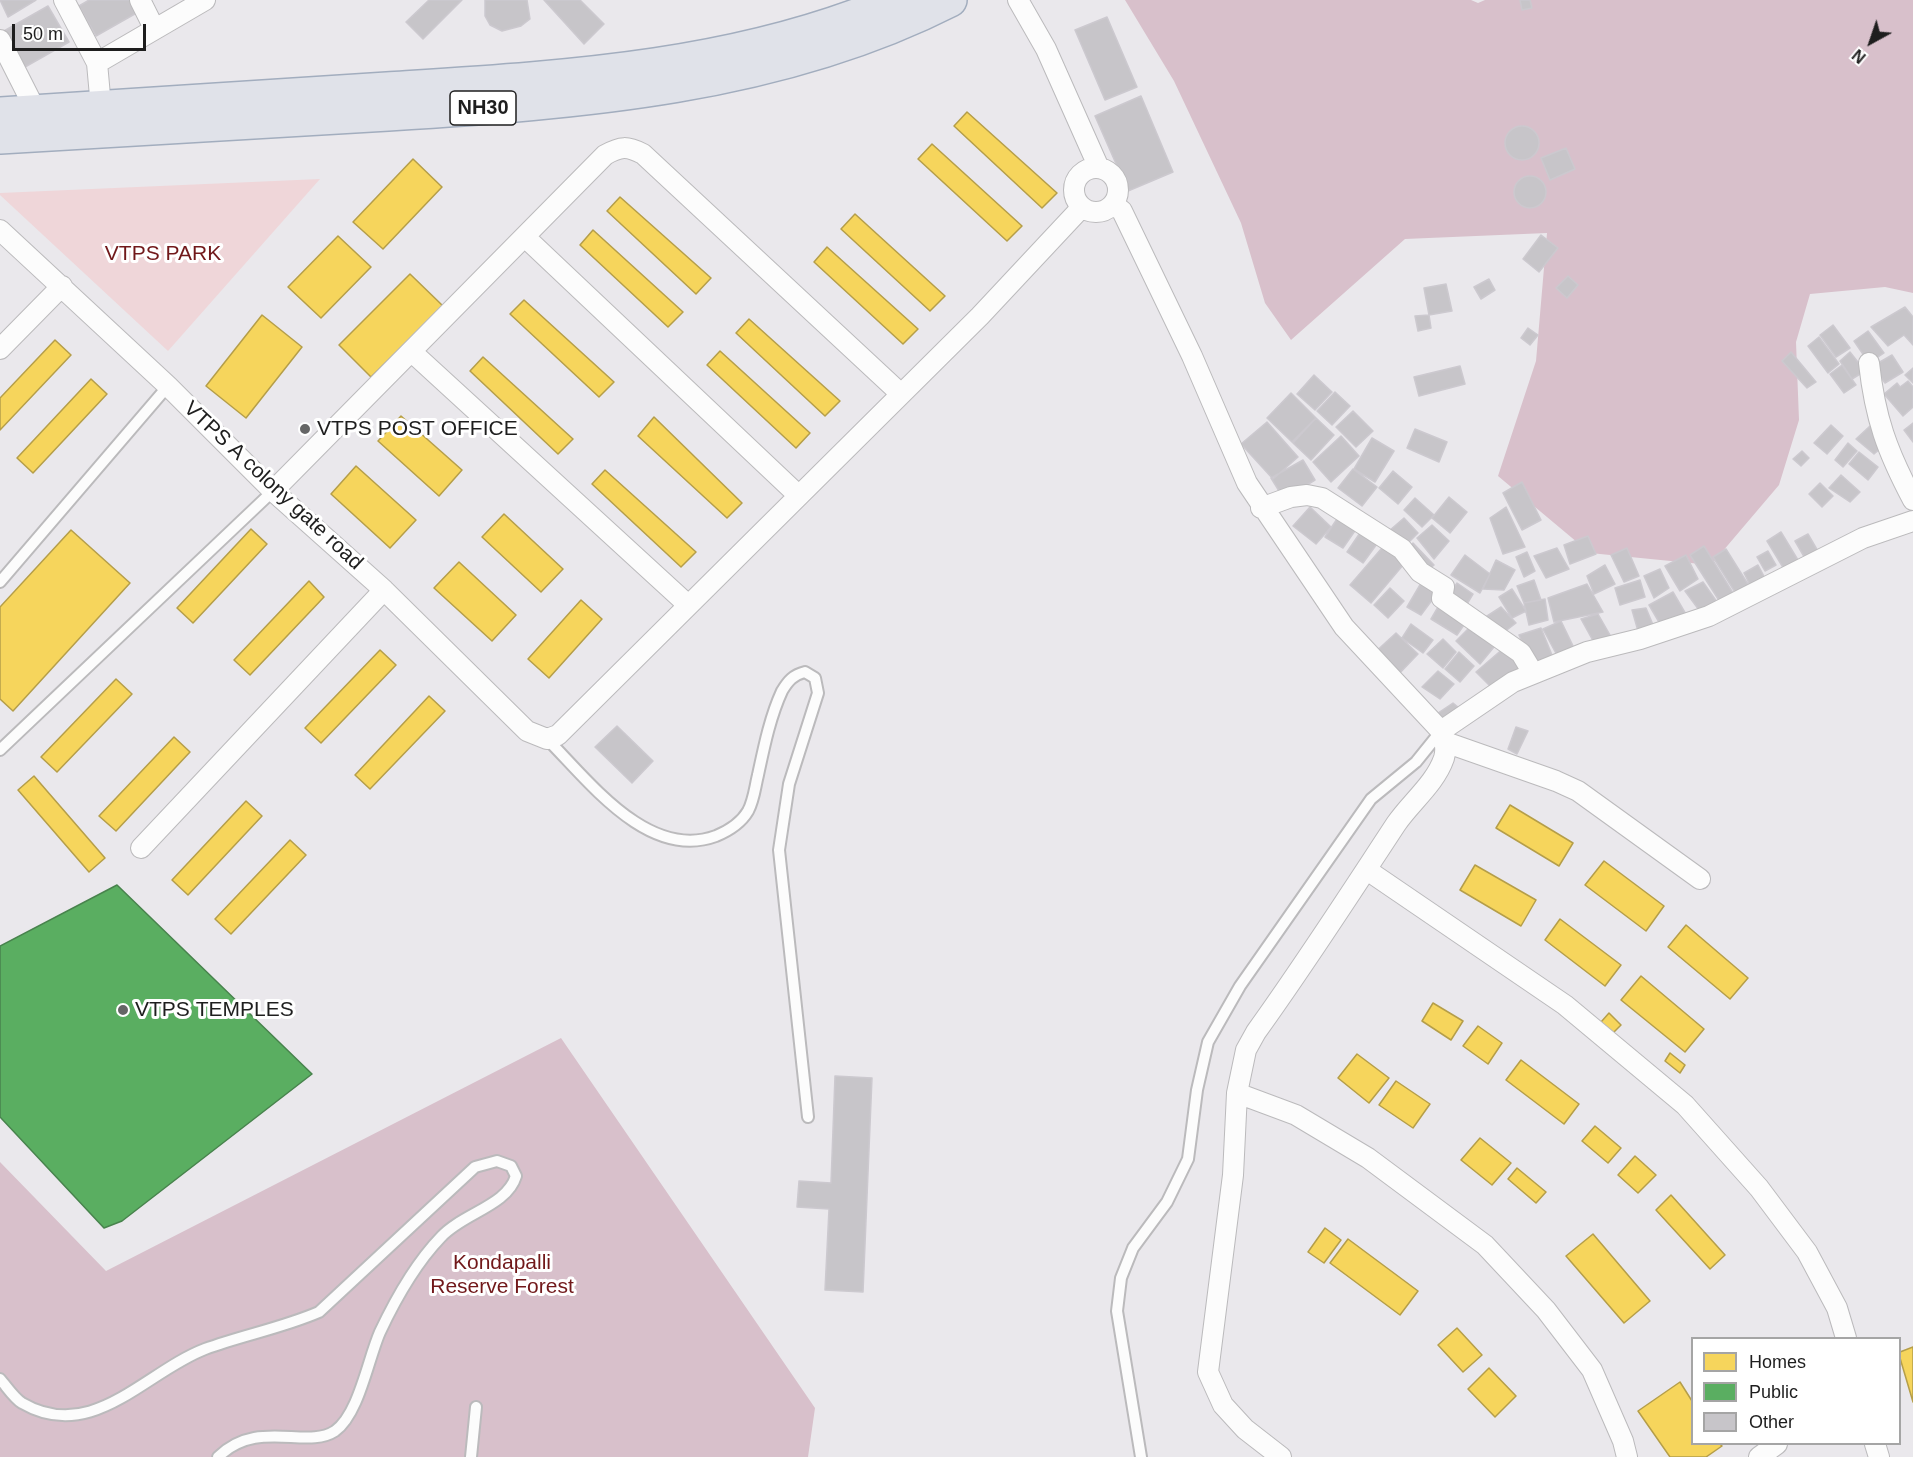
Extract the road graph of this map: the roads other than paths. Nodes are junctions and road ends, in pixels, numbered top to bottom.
1 (64, 0) edge
2 (140, 0) edge
3 (205, 0) edge
4 (896, 0) edge
5 (950, 0) edge
6 (1018, 0) edge
7 (154, 28) junction
8 (0, 40) edge
9 (97, 63) junction
10 (101, 107) junction
11 (36, 111) junction
12 (0, 114) edge
13 (0, 138) edge
14 (1100, 168) junction
15 (1113, 204) junction
16 (1082, 207) junction
17 (0, 230) edge
18 (525, 238) junction
19 (62, 286) junction
20 (0, 349) edge
21 (413, 353) junction
22 (1869, 363) dead end
23 (168, 386) junction
24 (901, 394) junction
25 (273, 491) junction
26 (798, 495) junction
27 (1913, 500) edge
28 (1261, 508) junction
29 (1913, 521) edge
30 (0, 582) edge
31 (384, 590) junction
32 (687, 604) junction
33 (1533, 673) junction
34 (1443, 737) junction
35 (547, 739) junction
36 (0, 750) edge
37 (141, 848) dead end
38 (1367, 870) junction
39 (1700, 879) dead end
40 (1237, 1093) junction
41 (807, 1117) dead end
42 (1846, 1337) edge
43 (0, 1379) edge
44 (476, 1407) dead end
45 (1774, 1445) edge
46 (218, 1457) edge
47 (471, 1457) edge
48 (1141, 1457) edge
49 (1281, 1457) edge
50 (1627, 1457) edge
51 (1759, 1457) edge

1 - 9 street
2 - 7 street
3 - 7 street
4 - 10 highway, NH30
5 - 13 highway, NH30
6 - 14 street
7 - 9 street
8 - 11 street
9 - 10 street
10 - 11 highway, NH30
11 - 12 highway, NH30
14 - 15 street
14 - 16 street
15 - 16 street
15 - 28 street
16 - 24 street
17 - 19 street, VTPS A colony gate road
18 - 21 street
18 - 24 street
18 - 26 street
19 - 20 street
19 - 23 street, VTPS A colony gate road
21 - 25 street
21 - 32 street
22 - 27 street
23 - 25 street, VTPS A colony gate road
23 - 30 lane
24 - 26 street
25 - 31 street, VTPS A colony gate road
25 - 36 lane
26 - 32 street
28 - 33 street
28 - 34 street
29 - 33 street
31 - 35 street, VTPS A colony gate road
31 - 37 street
32 - 35 street
33 - 34 street
34 - 38 street
34 - 39 street
34 - 48 lane
35 - 41 lane
38 - 40 street
38 - 42 street
40 - 49 street
40 - 50 street
43 - 46 lane
44 - 47 lane
45 - 51 street

